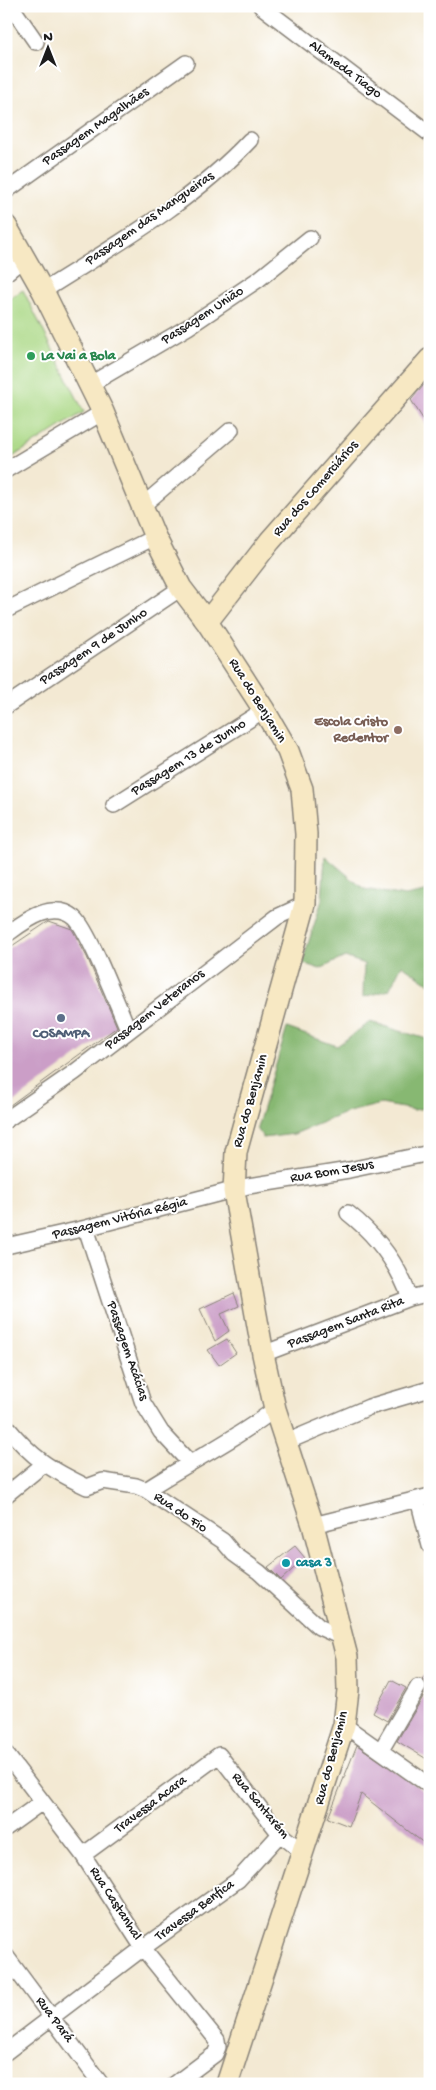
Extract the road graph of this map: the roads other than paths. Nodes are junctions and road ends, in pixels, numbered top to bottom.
1 (11, 6) edge
2 (261, 6) edge
3 (36, 42) dead end
4 (186, 64) dead end
5 (430, 134) edge
6 (250, 140) dead end
7 (6, 191) edge
8 (6, 226) edge
9 (310, 238) dead end
10 (24, 258) junction
11 (6, 272) edge
12 (43, 291) junction
13 (430, 359) edge
14 (89, 385) junction
15 (103, 412) junction
16 (231, 430) dead end
17 (6, 470) edge
18 (142, 506) junction
19 (155, 537) junction
20 (181, 588) junction
21 (6, 610) edge
22 (207, 622) junction
23 (6, 706) edge
24 (264, 710) junction
25 (114, 805) dead end
26 (305, 904) junction
27 (6, 935) edge
28 (128, 1029) junction
29 (6, 1120) edge
30 (430, 1153) edge
31 (234, 1191) junction
32 (348, 1213) dead end
33 (86, 1228) junction
34 (6, 1246) edge
35 (430, 1293) edge
36 (410, 1298) junction
37 (263, 1354) junction
38 (430, 1389) edge
39 (276, 1409) junction
40 (6, 1426) edge
41 (286, 1442) junction
42 (190, 1462) junction
43 (44, 1464) junction
44 (146, 1490) junction
45 (6, 1495) edge
46 (424, 1498) edge
47 (313, 1525) junction
48 (430, 1546) edge
49 (341, 1637) junction
50 (418, 1687) dead end
51 (344, 1725) junction
52 (381, 1750) junction
53 (6, 1754) edge
54 (219, 1755) joint
55 (430, 1786) edge
56 (42, 1802) junction
57 (6, 1828) edge
58 (280, 1834) junction
59 (304, 1853) junction
60 (83, 1855) junction
61 (143, 1948) junction
62 (6, 1956) edge
63 (51, 2016) junction
64 (6, 2052) edge
65 (101, 2084) edge
66 (175, 2084) edge
67 (227, 2084) edge

1 - 3 street
2 - 5 street, Alameda Tiago
4 - 7 street, Passagem Magalhães
6 - 12 street, Passagem das Mangueiras
8 - 10 main road, Rua do Benjamin
9 - 14 street, Passagem União
10 - 11 street
10 - 12 main road, Rua do Benjamin
12 - 14 main road, Rua do Benjamin
13 - 22 main road, Rua dos Comerciários
14 - 15 main road, Rua do Benjamin
15 - 17 street
15 - 18 main road, Rua do Benjamin
16 - 18 street
18 - 19 main road, Rua do Benjamin
19 - 20 main road, Rua do Benjamin
19 - 21 street
20 - 22 main road, Rua do Benjamin
20 - 23 street, Passagem 9 de Junho
22 - 24 main road, Rua do Benjamin
24 - 25 street, Passagem 13 de Junho
24 - 26 main road, Rua do Benjamin
26 - 28 street, Passagem Veteranos
26 - 31 main road, Rua do Benjamin
27 - 28 street
28 - 29 street, Passagem Veteranos
30 - 31 street, Rua Bom Jesus
31 - 33 street, Passagem Vitória Régia
31 - 37 main road, Rua do Benjamin
32 - 36 street
33 - 34 street, Passagem Vitória Régia
33 - 42 street, Passagem Acácias
35 - 36 street, Passagem Santa Rita
36 - 37 street, Passagem Santa Rita
37 - 39 main road, Rua do Benjamin
38 - 41 street
39 - 41 main road, Rua do Benjamin
39 - 42 street
40 - 43 street, Rua do Fio
41 - 47 main road, Rua do Benjamin
42 - 44 street
43 - 44 street, Rua do Fio
43 - 45 street
44 - 49 street, Rua do Fio
46 - 47 street
46 - 48 street
47 - 49 main road, Rua do Benjamin
49 - 51 main road, Rua do Benjamin
50 - 52 street
51 - 52 street
51 - 59 main road, Rua do Benjamin
52 - 55 street
53 - 56 street, Rua Castanhal
54 - 58 street, Rua Santarém
54 - 60 street, Travessa Acara
56 - 57 street
56 - 60 street, Rua Castanhal
58 - 59 street, Rua Santarém
58 - 61 street, Travessa Benfica
59 - 67 main road, Rua do Benjamin
60 - 61 street, Rua Castanhal
61 - 63 street, Travessa Benfica
61 - 66 street, Rua Castanhal
62 - 63 street, Rua Pará
63 - 64 street, Travessa Benfica
63 - 65 street, Rua Pará

